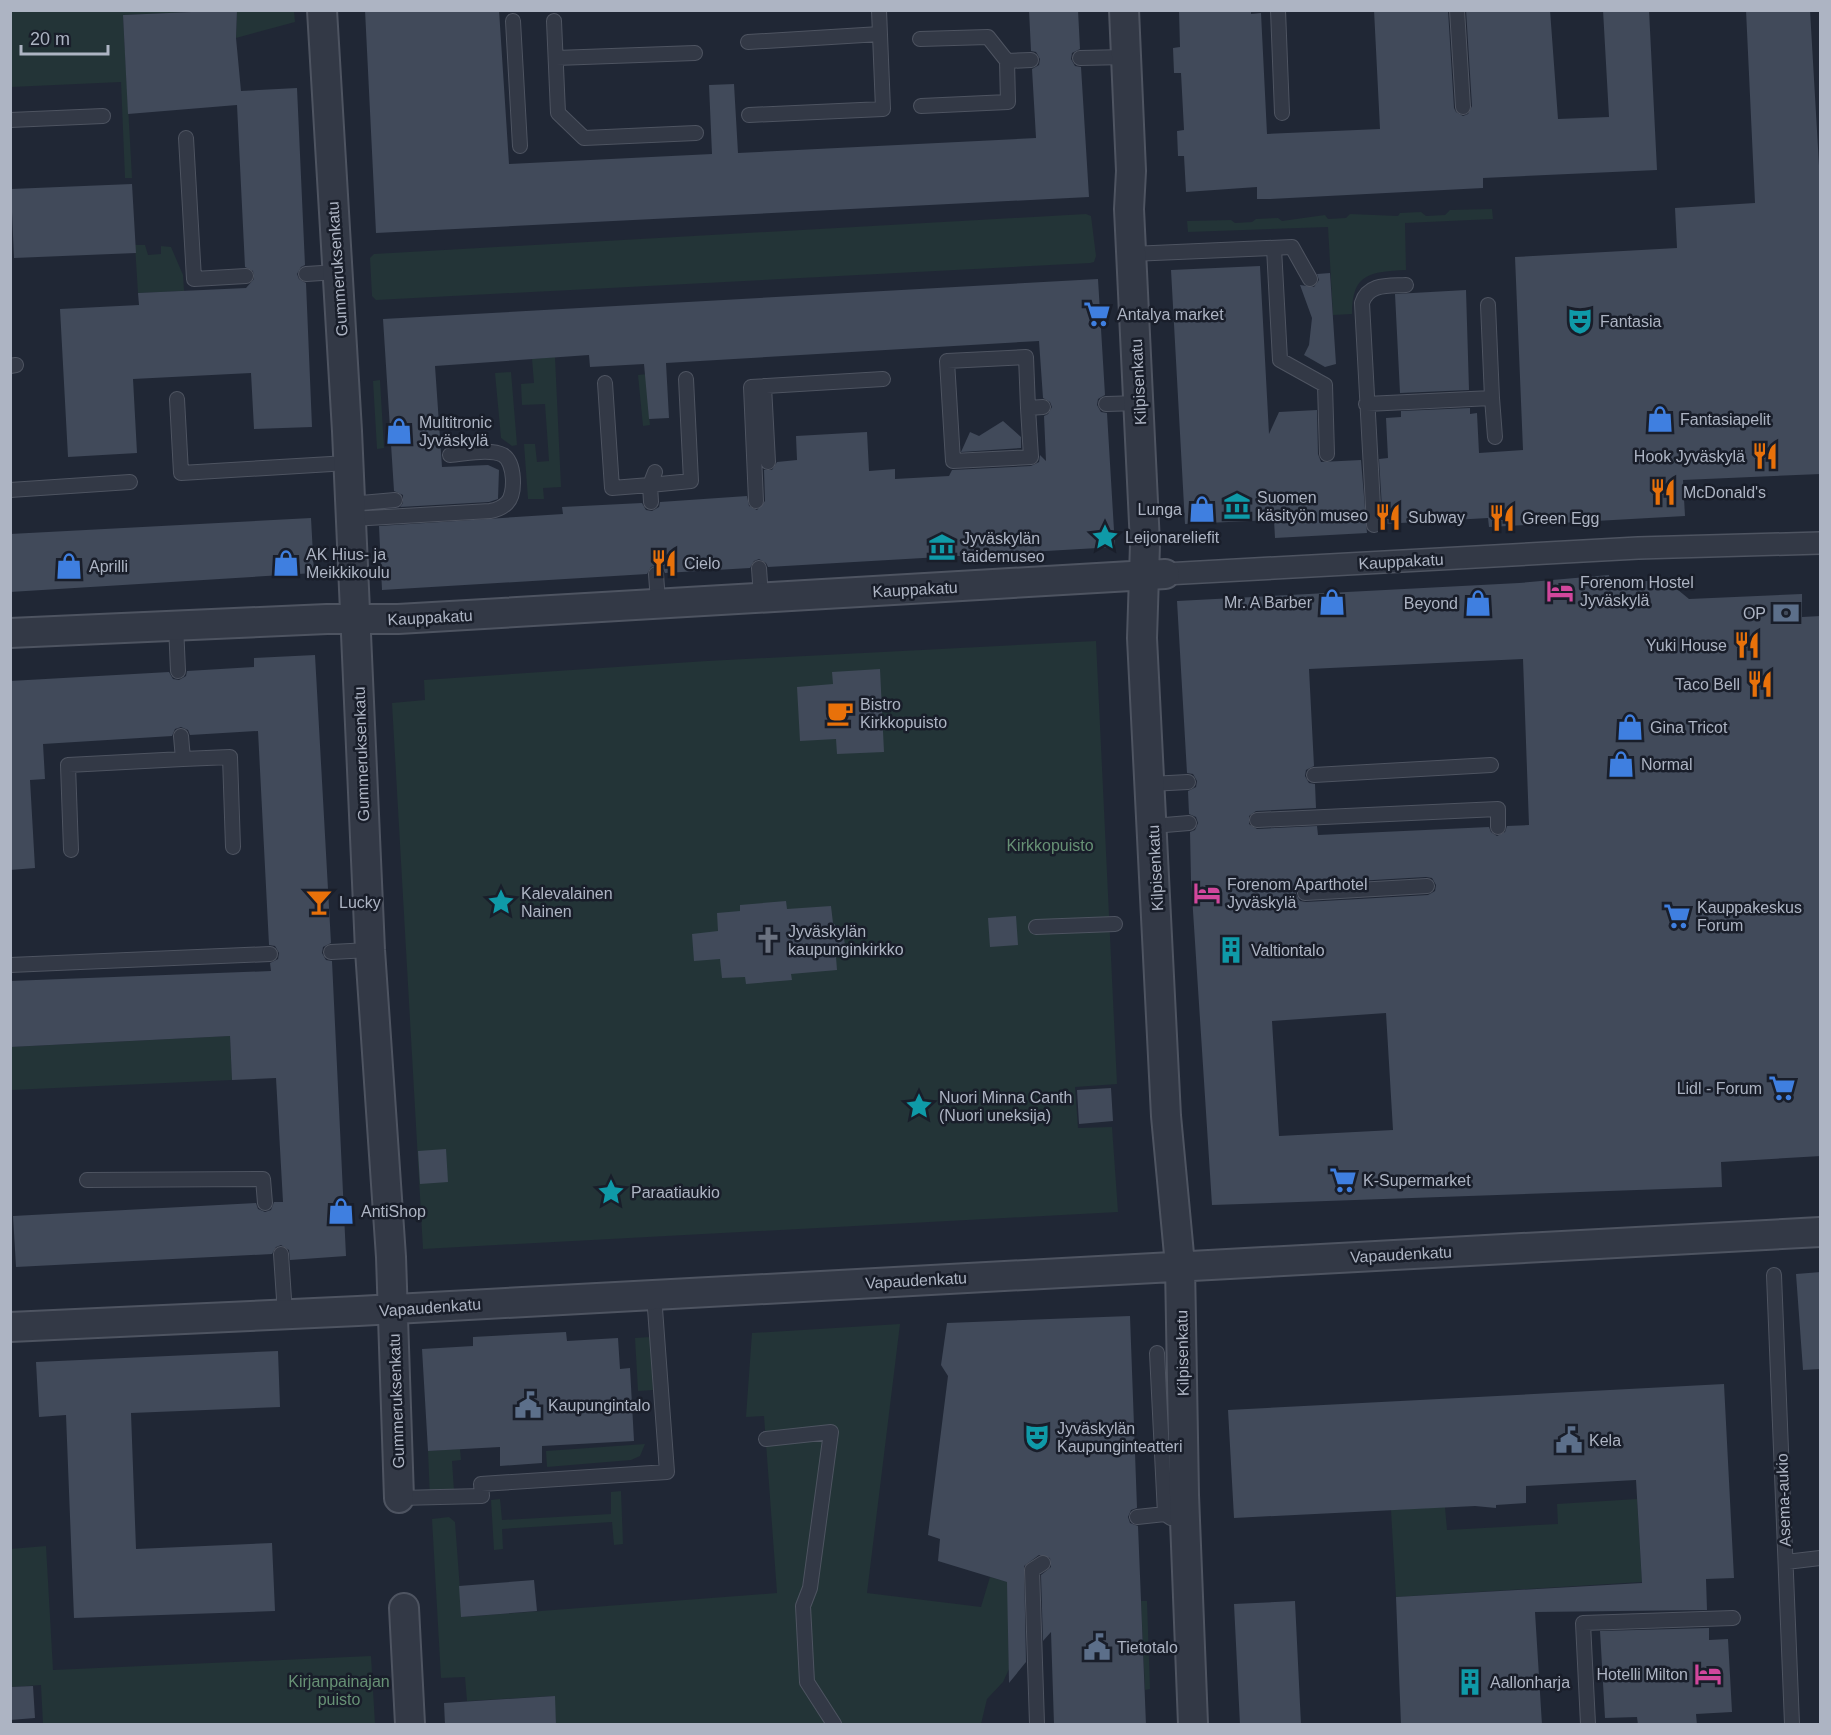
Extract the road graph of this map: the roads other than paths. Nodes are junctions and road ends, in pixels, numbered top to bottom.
1 (322, 10) edge
2 (879, 10) edge
3 (1125, 10) edge
4 (1278, 10) edge
5 (1457, 10) edge
6 (513, 21) dead end
7 (554, 21) dead end
8 (880, 34) junction
9 (920, 39) dead end
10 (748, 42) dead end
11 (694, 52) dead end
12 (1126, 57) junction
13 (556, 58) junction
14 (1080, 58) dead end
15 (1032, 60) dead end
16 (1006, 62) junction
17 (921, 106) dead end
18 (1463, 106) dead end
19 (1282, 113) dead end
20 (749, 115) dead end
21 (103, 116) dead end
22 (10, 120) edge
23 (696, 134) dead end
24 (186, 138) dead end
25 (520, 146) dead end
26 (1274, 248) junction
27 (1131, 254) junction
28 (338, 272) junction
29 (306, 274) dead end
30 (246, 276) dead end
31 (1310, 279) dead end
32 (1406, 285) dead end
33 (1488, 305) dead end
34 (686, 379) dead end
35 (883, 379) dead end
36 (605, 383) dead end
37 (765, 386) junction
38 (1492, 398) junction
39 (177, 399) dead end
40 (1140, 403) junction
41 (1106, 404) dead end
42 (1366, 404) junction
43 (1043, 407) dead end
44 (1028, 408) junction
45 (1495, 436) dead end
46 (1327, 454) dead end
47 (450, 455) dead end
48 (768, 462) dead end
49 (348, 463) junction
50 (652, 478) junction
51 (130, 482) dead end
52 (10, 490) edge
53 (395, 500) dead end
54 (756, 501) dead end
55 (651, 502) dead end
56 (351, 512) junction
57 (1374, 525) dead end
58 (1821, 543) edge
59 (759, 568) dead end
60 (656, 574) dead end
61 (1154, 575) junction
62 (761, 597) junction
63 (658, 602) junction
64 (356, 620) junction
65 (176, 625) junction
66 (10, 633) edge
67 (178, 671) dead end
68 (182, 736) dead end
69 (183, 759) junction
70 (1491, 765) dead end
71 (1314, 775) dead end
72 (1188, 782) dead end
73 (1150, 784) junction
74 (1257, 820) dead end
75 (1189, 823) dead end
76 (1153, 826) junction
77 (1498, 827) dead end
78 (233, 847) dead end
79 (71, 850) dead end
80 (1427, 886) dead end
81 (1305, 893) dead end
82 (1115, 924) dead end
83 (1036, 927) dead end
84 (370, 950) junction
85 (331, 952) dead end
86 (270, 954) dead end
87 (10, 965) edge
88 (87, 1180) dead end
89 (265, 1203) dead end
90 (1821, 1232) edge
91 (281, 1254) dead end
92 (1180, 1265) junction
93 (1774, 1275) dead end
94 (654, 1294) junction
95 (393, 1309) junction
96 (285, 1314) junction
97 (10, 1327) edge
98 (1157, 1353) dead end
99 (766, 1439) dead end
100 (399, 1498) joint
101 (1137, 1517) dead end
102 (1175, 1520) junction
103 (1821, 1558) edge
104 (1786, 1562) junction
105 (1043, 1563) dead end
106 (404, 1608) dead end
107 (1733, 1618) dead end
108 (410, 1725) edge
109 (834, 1725) edge
110 (1037, 1725) edge
111 (1193, 1725) edge
112 (1588, 1725) edge
113 (1792, 1725) edge

1 - 28 street, Gummeruksenkatu
2 - 8 lane
3 - 12 street, Kilpisenkatu
4 - 19 lane
5 - 18 lane
6 - 25 lane
7 - 13 lane
8 - 10 lane
8 - 20 lane
9 - 16 lane
11 - 13 lane
12 - 14 lane
12 - 27 street, Kilpisenkatu
13 - 23 lane
15 - 16 lane
16 - 17 lane
21 - 22 lane
24 - 30 lane
26 - 27 lane
26 - 31 lane
26 - 46 lane
27 - 40 street, Kilpisenkatu
28 - 29 lane
28 - 49 street, Gummeruksenkatu
32 - 42 lane
33 - 38 lane
34 - 50 lane
35 - 37 lane
36 - 50 lane
37 - 48 lane
37 - 54 lane
38 - 42 lane
38 - 45 lane
39 - 49 lane
40 - 41 lane
40 - 61 street, Kilpisenkatu
42 - 57 lane
43 - 44 lane
44 - 44 lane
47 - 56 lane
49 - 56 street, Gummeruksenkatu
50 - 55 lane
51 - 52 lane
53 - 56 lane
56 - 64 street, Gummeruksenkatu
58 - 61 street, Kauppakatu
59 - 62 lane
60 - 63 lane
61 - 62 street, Kauppakatu
61 - 73 street, Kilpisenkatu
62 - 63 street, Kauppakatu
63 - 64 street, Kauppakatu
64 - 65 street, Kauppakatu
64 - 84 street, Gummeruksenkatu
65 - 66 street, Kauppakatu
65 - 67 lane
68 - 69 lane
69 - 78 lane
69 - 79 lane
70 - 71 lane
72 - 73 lane
73 - 76 street, Kilpisenkatu
74 - 77 lane
75 - 76 lane
76 - 92 street, Kilpisenkatu
80 - 81 lane
82 - 83 lane
84 - 85 lane
84 - 95 street, Gummeruksenkatu
86 - 87 lane
88 - 89 lane
90 - 92 street, Vapaudenkatu
91 - 96 lane
92 - 94 street, Vapaudenkatu
92 - 102 street, Kilpisenkatu
93 - 104 lane, Asema-aukio
94 - 95 street, Vapaudenkatu
94 - 100 lane
95 - 96 street, Vapaudenkatu
95 - 100 street, Gummeruksenkatu
96 - 97 street, Vapaudenkatu
98 - 102 lane
99 - 109 lane
101 - 102 lane
102 - 111 street, Kilpisenkatu
103 - 104 lane
104 - 113 lane, Asema-aukio
105 - 110 lane
106 - 108 street
107 - 112 lane

